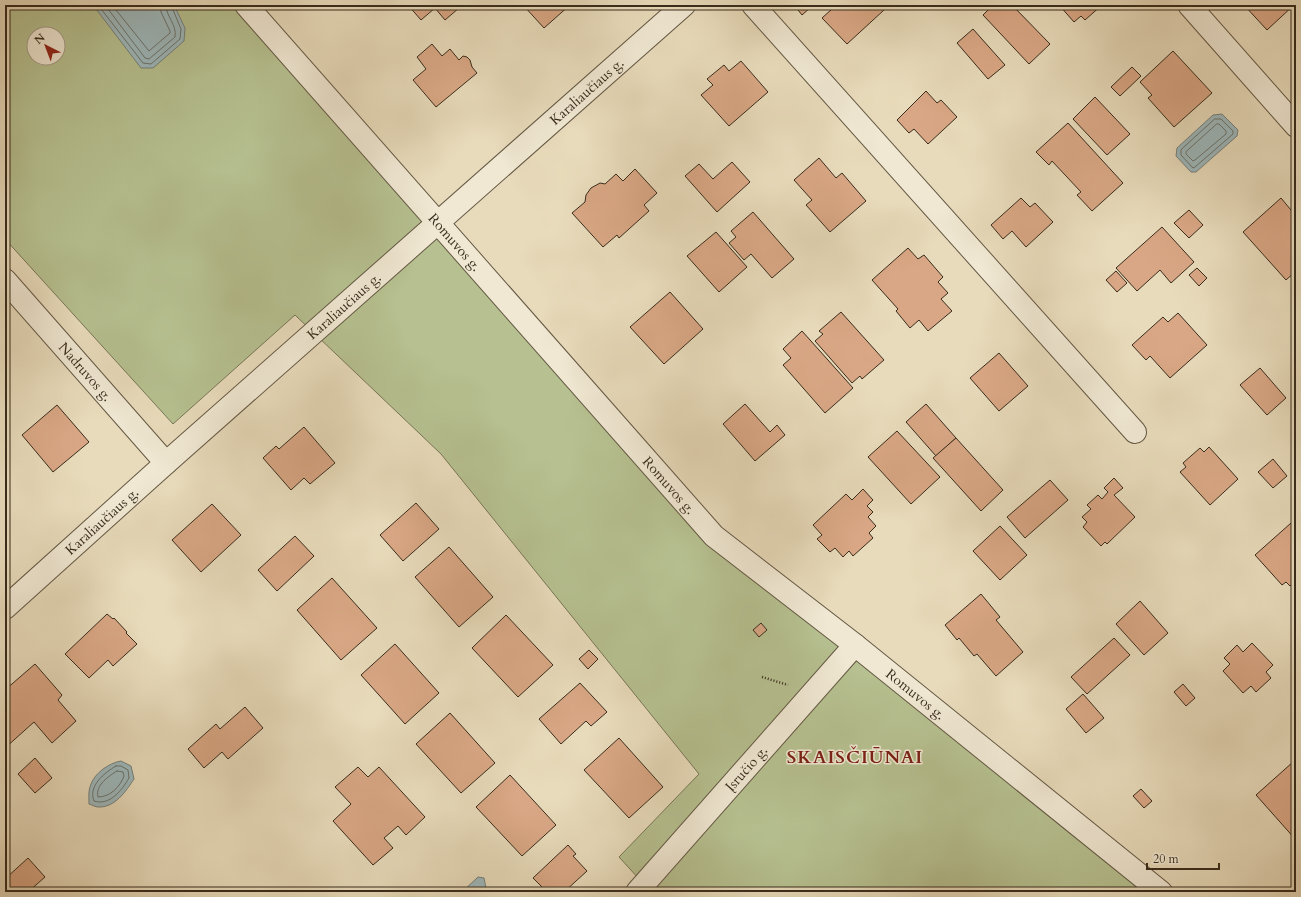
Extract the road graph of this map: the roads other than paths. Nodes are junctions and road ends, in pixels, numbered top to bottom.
1 (246, 5) edge
2 (684, 5) edge
3 (753, 5) edge
4 (1189, 5) edge
5 (1296, 126) edge
6 (438, 222) junction
7 (5, 280) edge
8 (1135, 432) dead end
9 (166, 463) junction
10 (5, 608) edge
11 (855, 645) junction
12 (637, 892) edge
13 (1161, 892) edge

1 - 6 street, Romuvos g.
2 - 6 street, Karaliaučiaus g.
3 - 8 street
4 - 5 street
6 - 9 street, Karaliaučiaus g.
6 - 11 street, Romuvos g.
7 - 9 street, Nadruvos g.
9 - 10 street, Karaliaučiaus g.
11 - 12 street, Įsručio g.
11 - 13 street, Romuvos g.

